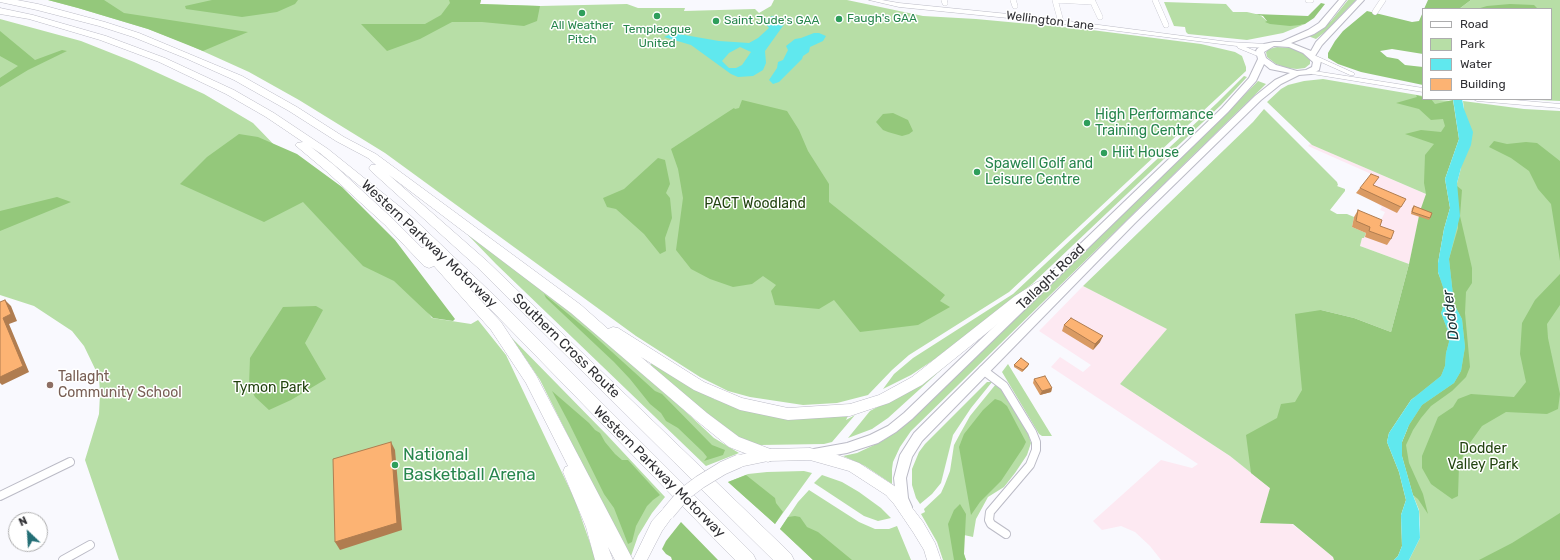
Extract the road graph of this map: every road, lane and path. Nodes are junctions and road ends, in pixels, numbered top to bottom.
1 (3, 0) edge
2 (872, 0) edge
3 (1013, 0) edge
4 (1056, 0) edge
5 (1155, 0) edge
6 (1308, 0) edge
7 (1311, 0) edge
8 (1343, 0) edge
9 (1361, 0) edge
10 (1383, 0) edge
11 (1092, 1) edge
12 (1015, 6) dead end
13 (0, 11) edge
14 (1375, 12) dead end
15 (1100, 17) dead end
16 (1061, 22) junction
17 (1166, 25) dead end
18 (1229, 44) junction
19 (1282, 44) junction
20 (1267, 46) junction
21 (1313, 56) junction
22 (1261, 57) junction
23 (1308, 72) junction
24 (1297, 73) junction
25 (1372, 81) junction
26 (1422, 90) edge
27 (1480, 100) edge
28 (1560, 106) edge
29 (270, 115) junction
30 (340, 139) junction
31 (380, 196) junction
32 (1042, 285) junction
33 (576, 309) junction
34 (511, 348) junction
35 (983, 370) junction
36 (558, 432) junction
37 (768, 454) junction
38 (810, 454) junction
39 (70, 462) dead end
40 (0, 496) edge
41 (907, 511) junction
42 (1006, 534) dead end
43 (90, 545) dead end
44 (63, 560) edge
45 (604, 560) edge
46 (624, 560) edge
47 (640, 560) edge
48 (747, 560) edge
49 (785, 560) edge
50 (934, 560) edge

1 - 30 highway
2 - 16 street, Wellington Lane
3 - 12 street
4 - 11 street
4 - 16 street
5 - 17 street
6 - 7 street
8 - 19 main road
9 - 21 main road
10 - 14 street
11 - 15 street
13 - 29 highway, Western Parkway Motorway
16 - 18 street, Wellington Lane
18 - 20 street, Wellington Lane
18 - 22 street, Wellington Lane
19 - 20 main road
19 - 21 main road
20 - 22 main road, Tallaght Road
21 - 23 main road
21 - 25 street
22 - 24 main road
22 - 32 main road, Tallaght Road
23 - 24 main road
23 - 25 street
24 - 35 main road, Tallaght Road
25 - 26 street
27 - 28 street
29 - 31 highway, Western Parkway Motorway
29 - 34 highway
30 - 33 highway
30 - 49 highway, Southern Cross Route
31 - 34 highway
31 - 48 highway, Western Parkway Motorway
32 - 33 highway
32 - 38 main road, Tallaght Road
33 - 37 highway
34 - 36 highway
35 - 41 main road, Tallaght Road
35 - 42 street
36 - 45 highway
36 - 46 highway
37 - 38 main road
37 - 47 main road, bridge
38 - 41 main road
39 - 40 street
41 - 50 main road
43 - 44 street

